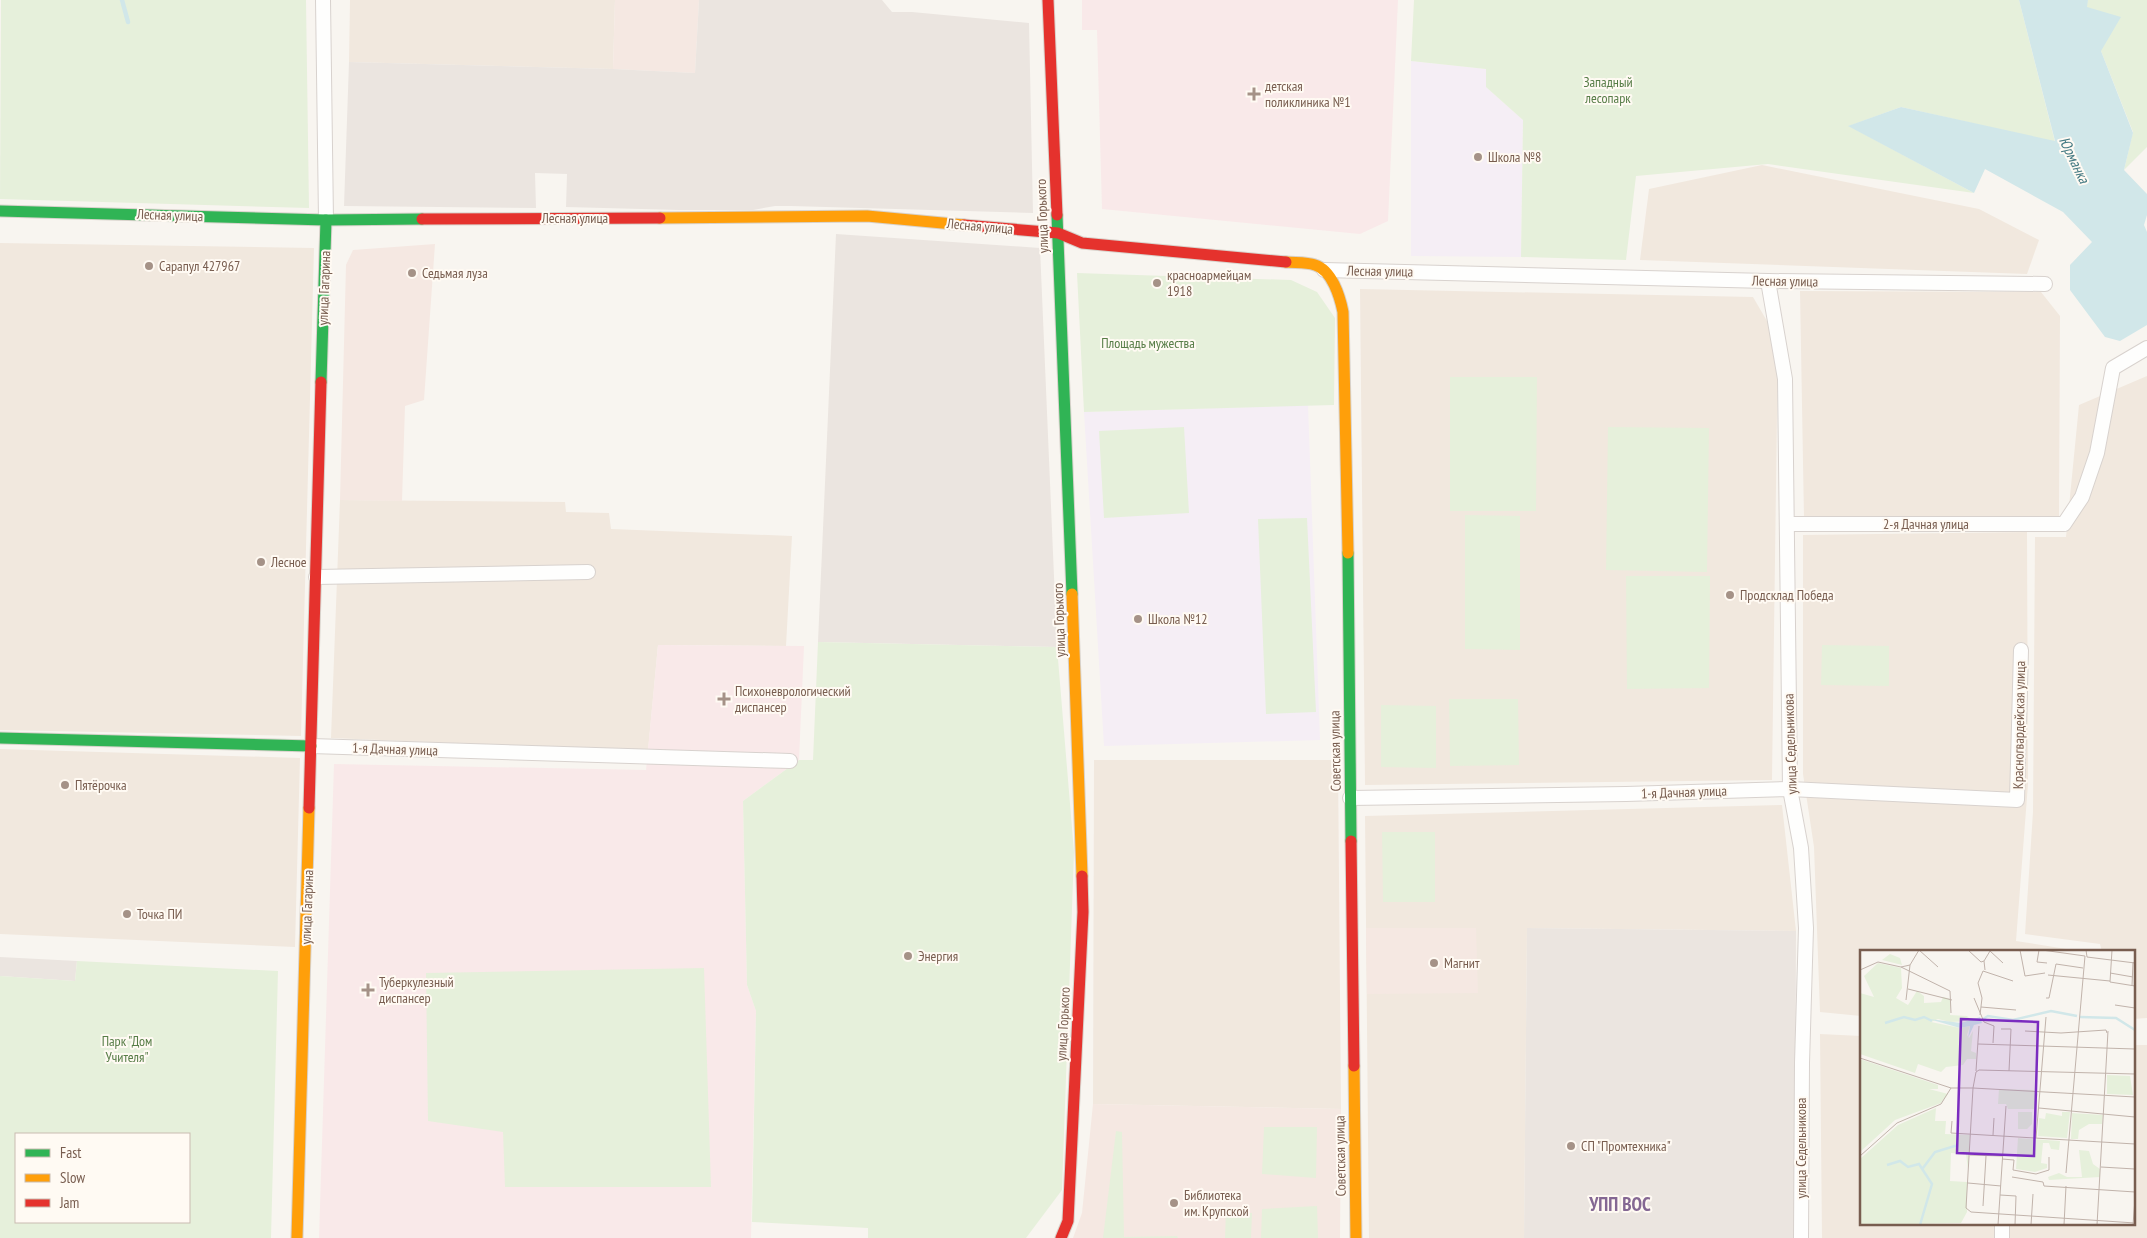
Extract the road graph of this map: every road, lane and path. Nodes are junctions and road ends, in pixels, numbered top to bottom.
1 (323, 0) edge
2 (1048, 0) edge
3 (0, 210) edge
4 (326, 220) junction
5 (1058, 233) junction
6 (1324, 270) junction
7 (1768, 281) junction
8 (2045, 284) dead end
9 (2147, 348) edge
10 (1788, 524) junction
11 (588, 572) dead end
12 (316, 577) junction
13 (2021, 650) dead end
14 (0, 738) edge
15 (311, 746) junction
16 (790, 761) dead end
17 (1790, 789) junction
18 (1350, 798) junction
19 (2018, 800) joint
20 (297, 1238) edge
21 (1061, 1238) edge
22 (1356, 1238) edge
23 (1801, 1238) edge

1 - 4 street, улица Гагарина
2 - 5 street, улица Горького
3 - 4 street, Лесная улица
4 - 5 street, Лесная улица
4 - 12 street, улица Гагарина
5 - 6 street, Лесная улица
5 - 21 street, улица Горького
6 - 7 street, Лесная улица
6 - 18 street, Советская улица
7 - 8 street, Лесная улица
7 - 10 street, улица Седельникова
9 - 10 street, 2-я Дачная улица
10 - 17 street, улица Седельникова
11 - 12 street
12 - 15 street, улица Гагарина
13 - 19 street, Красногвардейская улица
14 - 15 street, 1-я Дачная улица
15 - 16 street, 1-я Дачная улица
15 - 20 street, улица Гагарина
17 - 18 street, 1-я Дачная улица
17 - 19 street, 1-я Дачная улица
17 - 23 street, улица Седельникова
18 - 22 street, Советская улица

